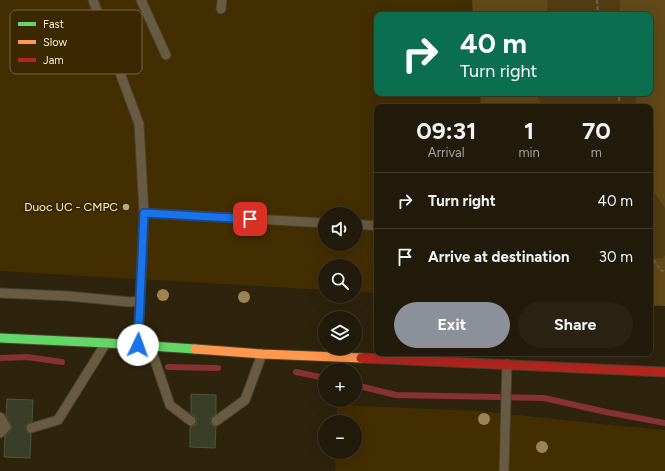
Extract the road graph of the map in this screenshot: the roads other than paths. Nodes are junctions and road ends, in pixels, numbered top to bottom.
1 (93, 0) edge
2 (142, 0) edge
3 (97, 10) edge
4 (166, 55) dead end
5 (120, 74) edge
6 (144, 213) junction
7 (318, 223) edge
8 (362, 225) edge
9 (374, 226) edge
10 (0, 293) edge
11 (140, 301) junction
12 (0, 338) edge
13 (107, 343) junction
14 (138, 345) junction
15 (150, 346) junction
16 (262, 354) junction
17 (507, 364) junction
18 (665, 372) edge
19 (0, 417) edge
20 (191, 421) dead end
21 (216, 421) dead end
22 (31, 428) dead end
23 (0, 433) edge
24 (504, 471) edge

1 - 3 lane
2 - 4 lane
5 - 6 lane
6 - 7 lane
6 - 11 lane
8 - 9 lane
10 - 11 lane
11 - 14 lane
12 - 13 highway
13 - 14 highway
13 - 22 lane
14 - 15 highway
15 - 16 highway
15 - 20 lane
16 - 17 highway
16 - 21 lane
17 - 18 highway
17 - 24 lane
19 - 23 lane

